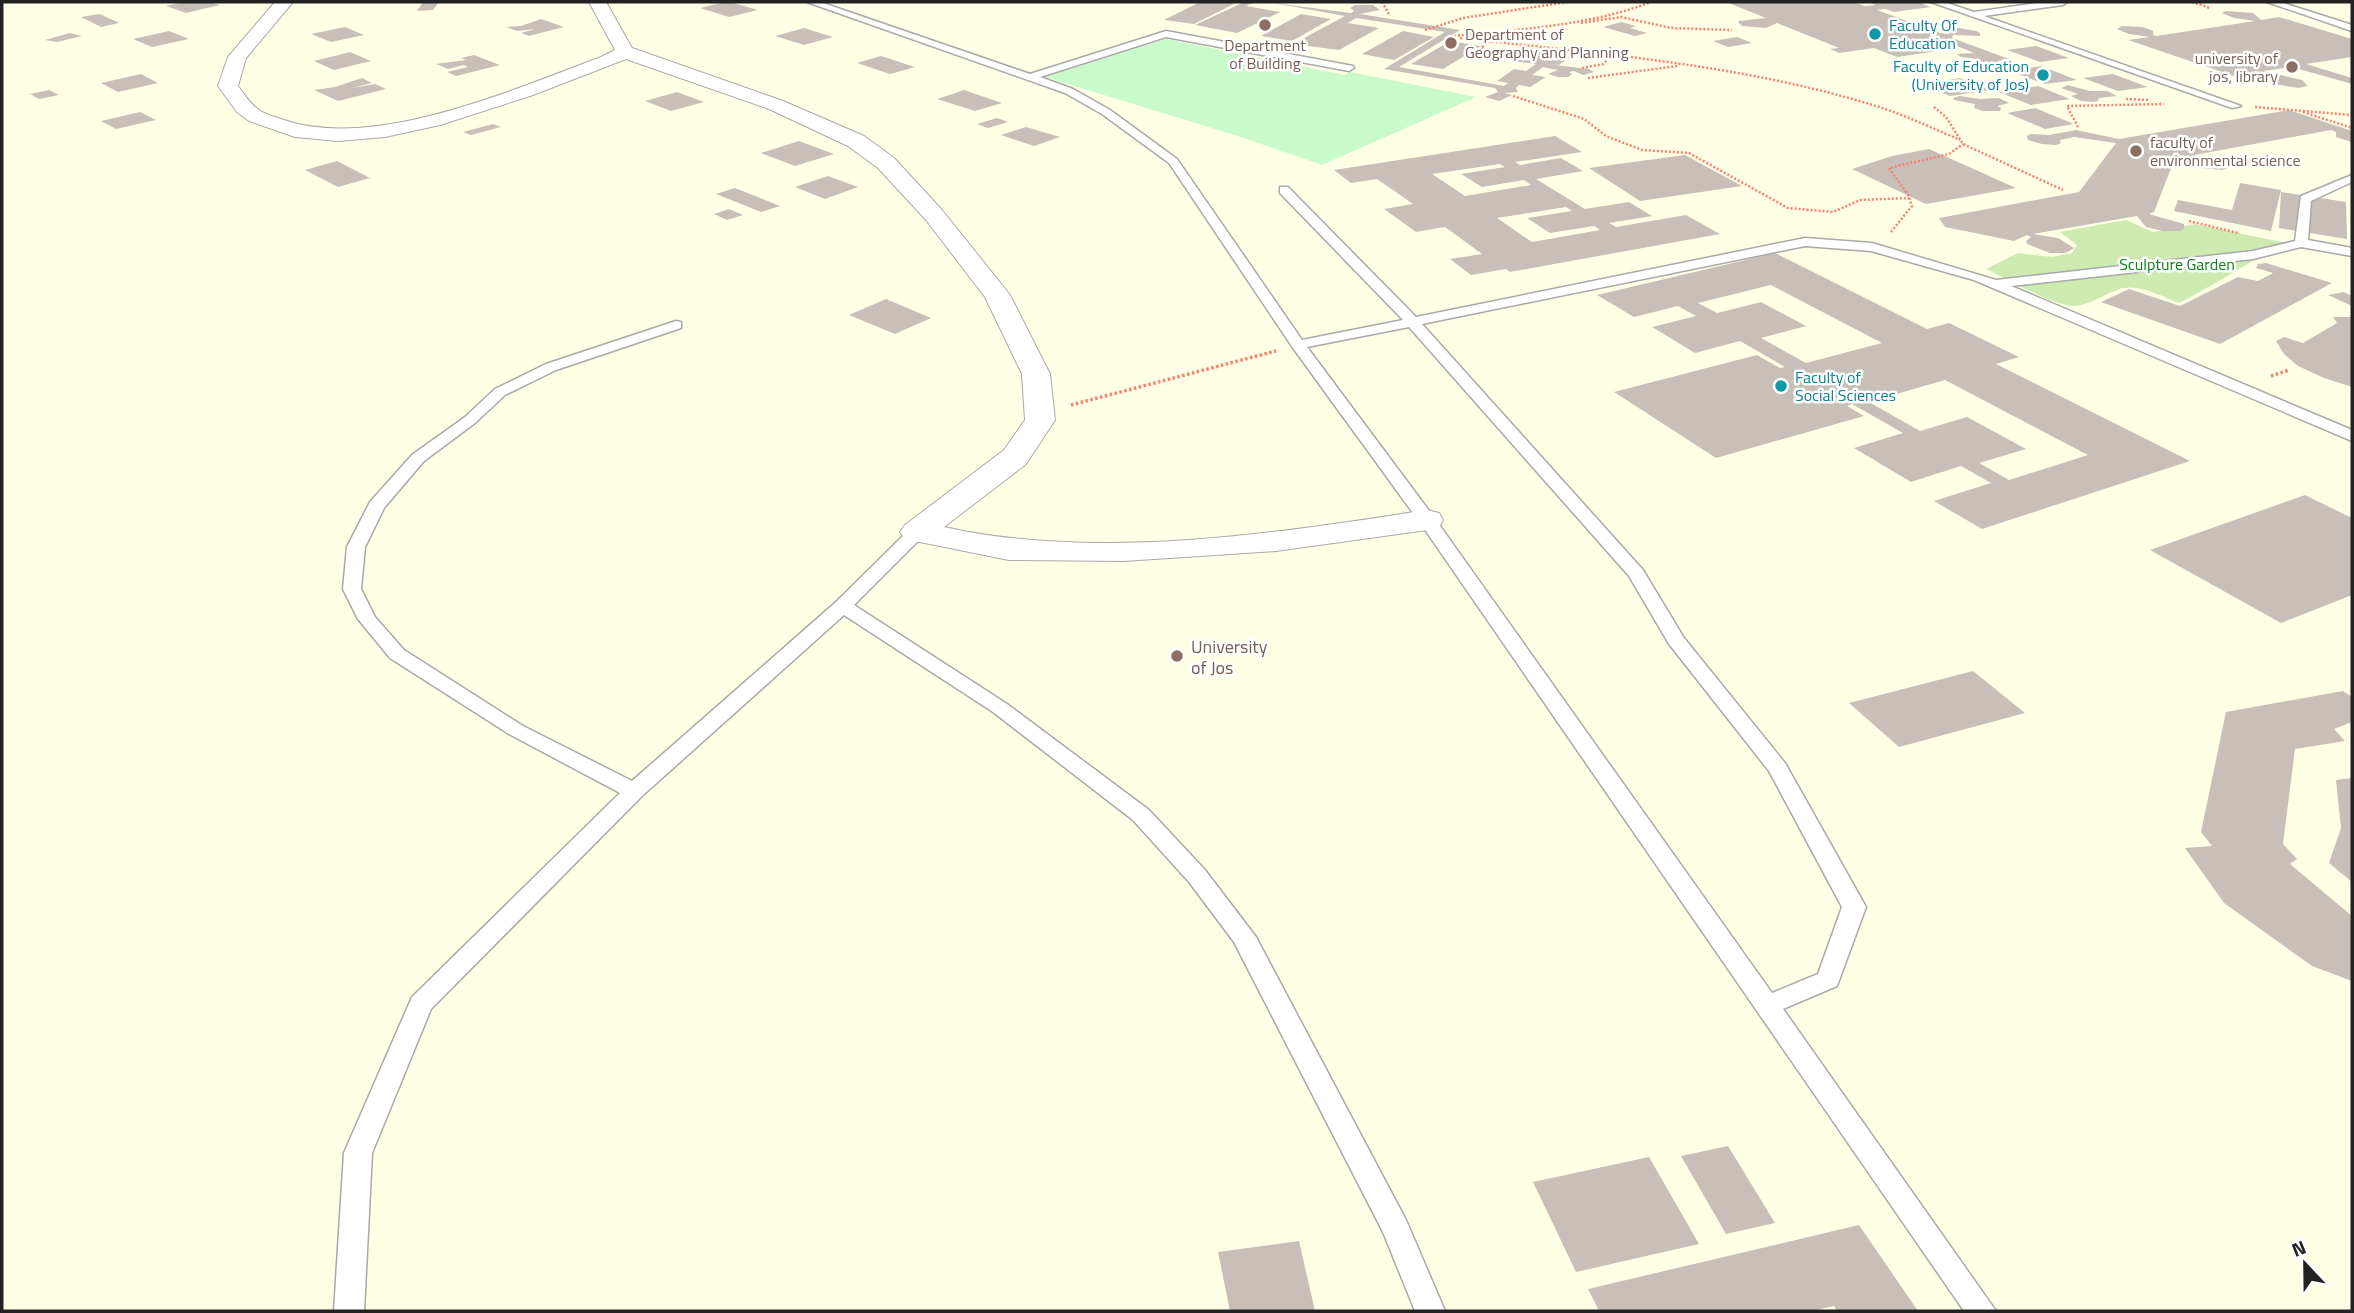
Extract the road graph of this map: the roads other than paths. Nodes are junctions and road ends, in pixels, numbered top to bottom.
1 (284, 2) edge
2 (598, 2) edge
3 (812, 2) edge
4 (1936, 2) edge
5 (2063, 2) edge
6 (2272, 2) edge
7 (2293, 2) edge
8 (1973, 15) junction
9 (2352, 17) edge
10 (2352, 28) edge
11 (625, 52) junction
12 (1349, 68) dead end
13 (1031, 77) junction
14 (2236, 106) dead end
15 (2352, 178) edge
16 (1284, 190) dead end
17 (2301, 243) junction
18 (2352, 252) edge
19 (1994, 284) junction
20 (1413, 322) junction
21 (676, 325) dead end
22 (1298, 345) junction
23 (2352, 436) edge
24 (1427, 520) junction
25 (917, 532) junction
26 (843, 606) junction
27 (634, 791) junction
28 (1769, 1005) junction
29 (349, 1311) edge
30 (1430, 1311) edge
31 (1981, 1311) edge

1 - 11 street
2 - 11 street
3 - 13 lane
4 - 8 lane
5 - 8 lane
6 - 10 lane
7 - 9 lane
8 - 14 lane
11 - 25 street
12 - 13 lane
13 - 22 lane
15 - 17 lane
16 - 20 lane
17 - 18 lane
17 - 19 lane
19 - 20 lane
19 - 23 lane
20 - 22 lane
20 - 28 lane
21 - 27 lane
22 - 24 lane
24 - 25 street
24 - 28 lane
25 - 26 lane
26 - 27 lane
26 - 30 lane
27 - 29 lane
28 - 31 lane

